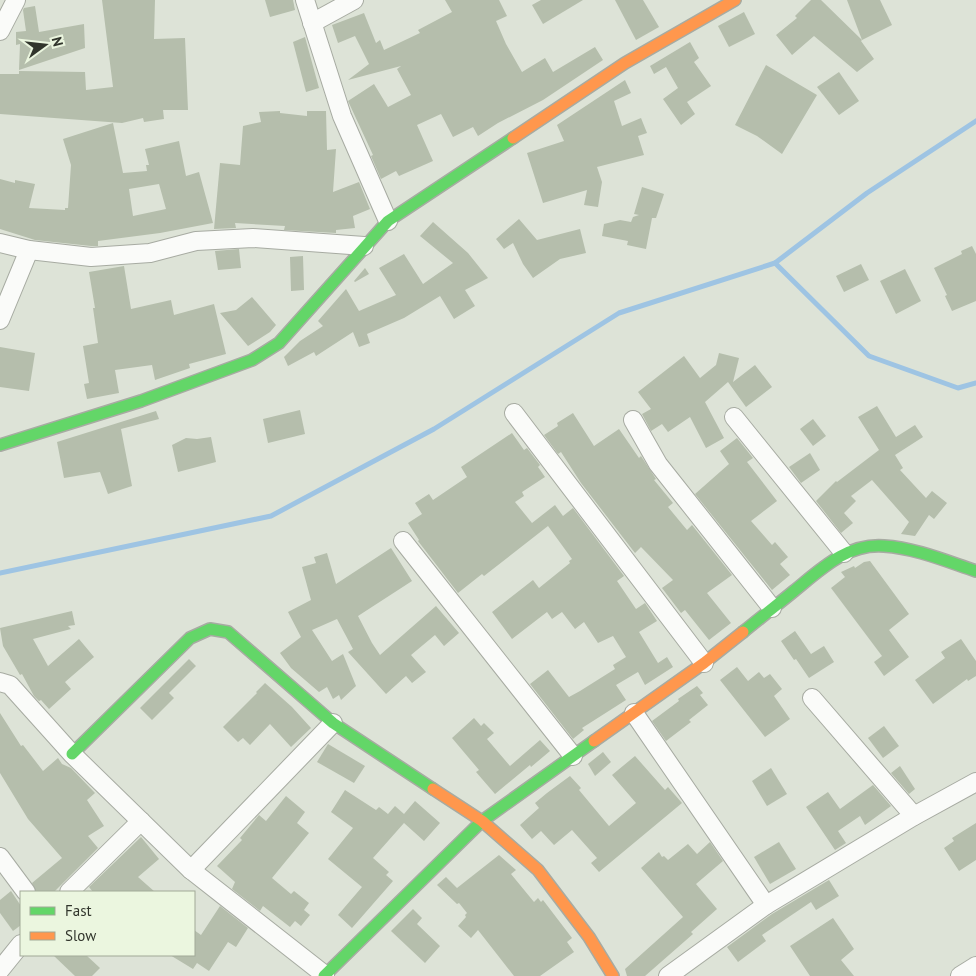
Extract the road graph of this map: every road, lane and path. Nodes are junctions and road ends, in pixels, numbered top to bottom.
1 (16, 0) edge
2 (304, 0) edge
3 (354, 0) edge
4 (734, 0) edge
5 (312, 23) junction
6 (0, 31) edge
7 (388, 220) junction
8 (0, 243) edge
9 (364, 246) junction
10 (29, 250) junction
11 (0, 320) edge
12 (514, 413) dead end
13 (734, 417) dead end
14 (633, 420) dead end
15 (0, 445) edge
16 (403, 541) dead end
17 (844, 553) junction
18 (976, 571) edge
19 (772, 608) junction
20 (704, 663) junction
21 (0, 682) edge
22 (812, 698) dead end
23 (634, 713) junction
24 (333, 722) junction
25 (72, 754) junction
26 (573, 756) junction
27 (976, 782) edge
28 (914, 816) junction
29 (141, 821) junction
30 (482, 822) junction
31 (0, 857) edge
32 (191, 870) junction
33 (25, 891) edge
34 (70, 891) edge
35 (766, 905) junction
36 (20, 945) edge
37 (976, 966) edge
38 (0, 970) edge
39 (325, 975) edge
40 (613, 976) edge
41 (668, 976) edge
42 (960, 976) edge

1 - 6 street
2 - 5 street
3 - 5 street
4 - 7 street
5 - 7 street
7 - 9 street
8 - 10 street
9 - 10 street
9 - 15 street
10 - 11 street
12 - 20 street
13 - 17 street
14 - 19 street
16 - 26 street
17 - 18 street
17 - 19 street
19 - 20 street
20 - 23 street
21 - 25 street
22 - 28 street
23 - 26 street
23 - 35 street
24 - 25 street
24 - 30 street
24 - 32 street
25 - 29 street
26 - 30 street
27 - 28 street
28 - 35 street
29 - 32 street
29 - 34 street
30 - 39 street
30 - 40 street
31 - 33 street
32 - 39 street
35 - 41 street
36 - 38 street
37 - 42 street

